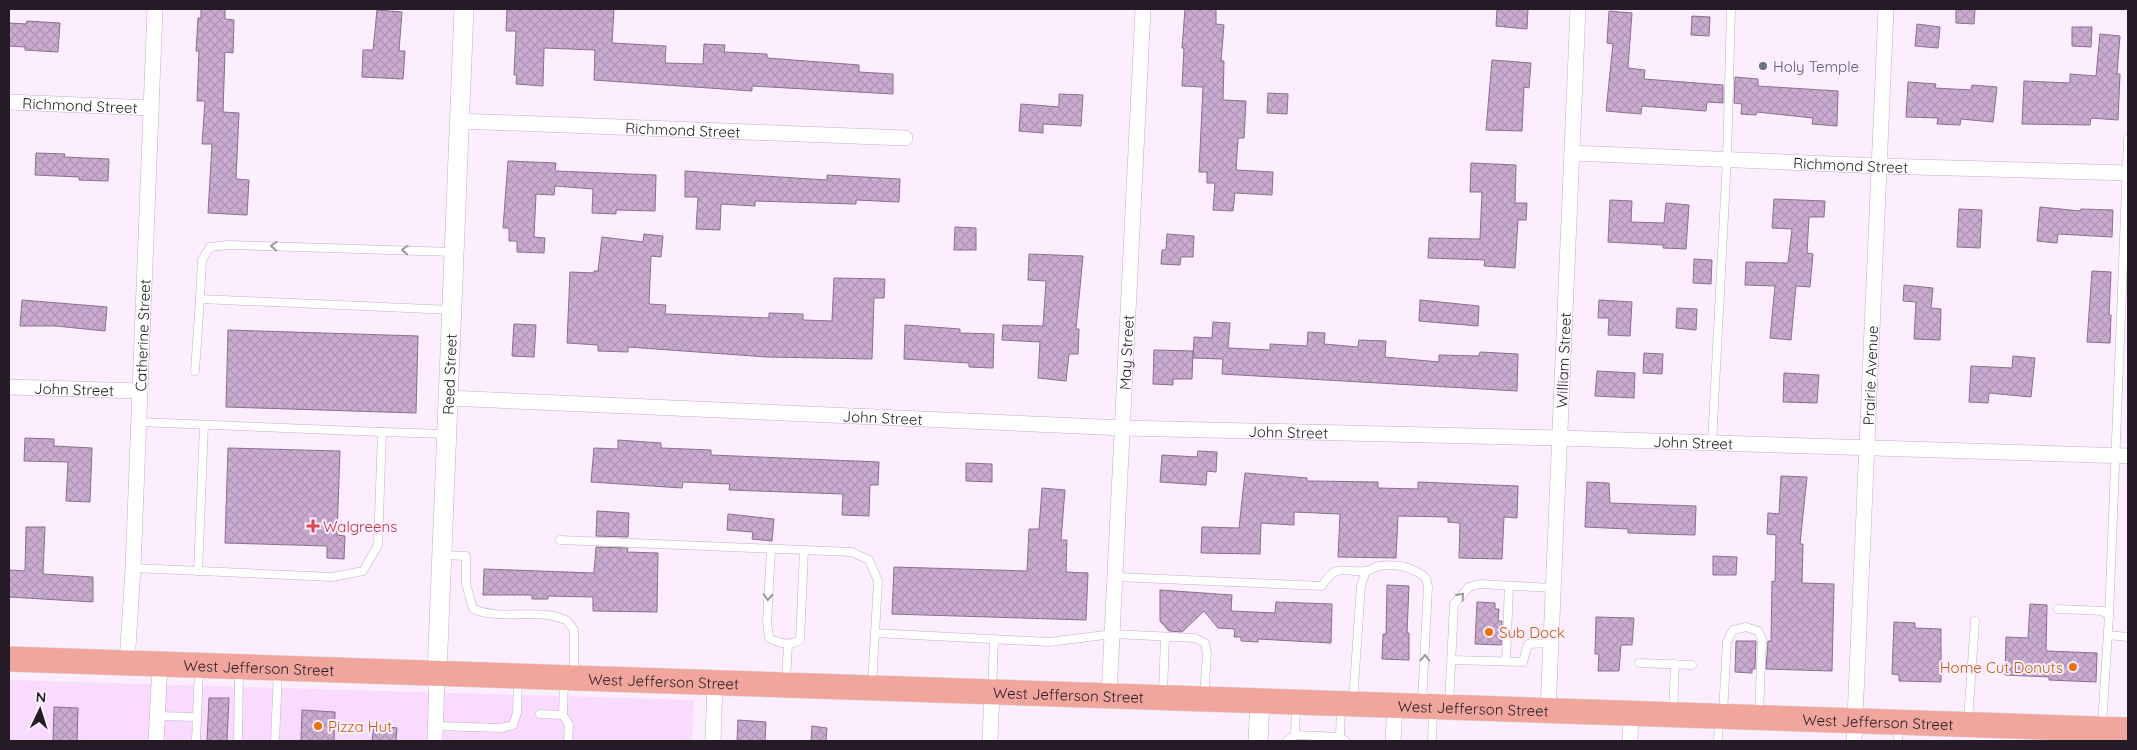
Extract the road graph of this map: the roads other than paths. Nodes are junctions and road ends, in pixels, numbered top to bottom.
1 (155, 9) edge
2 (464, 9) edge
3 (1143, 9) edge
4 (1578, 9) edge
5 (1731, 9) edge
6 (1886, 9) edge
7 (9, 102) edge
8 (151, 108) junction
9 (459, 121) junction
10 (905, 138) dead end
11 (2128, 139) edge
12 (1572, 153) junction
13 (1727, 160) junction
14 (1879, 166) junction
15 (2128, 173) edge
16 (454, 252) junction
17 (200, 299) junction
18 (452, 310) junction
19 (195, 371) dead end
20 (9, 387) edge
21 (140, 391) junction
22 (448, 398) junction
23 (139, 422) junction
24 (204, 425) junction
25 (1124, 428) junction
26 (382, 432) junction
27 (447, 434) junction
28 (1560, 438) junction
29 (1712, 443) junction
30 (1867, 448) junction
31 (2122, 456) edge
32 (560, 540) dead end
33 (771, 548) junction
34 (804, 550) junction
35 (441, 555) junction
36 (133, 568) junction
37 (198, 571) junction
38 (1366, 572) junction
39 (1116, 577) junction
40 (1509, 586) junction
41 (1553, 588) junction
42 (2058, 609) dead end
43 (2109, 616) junction
44 (1975, 621) dead end
45 (875, 633) junction
46 (1112, 634) junction
47 (2108, 635) junction
48 (1165, 637) junction
49 (2128, 637) edge
50 (994, 639) junction
51 (1551, 643) junction
52 (788, 644) junction
53 (9, 659) edge
54 (1452, 660) junction
55 (1506, 661) junction
56 (127, 663) junction
57 (1638, 663) dead end
58 (160, 664) junction
59 (1675, 664) junction
60 (199, 665) junction
61 (1692, 665) dead end
62 (239, 666) junction
63 (278, 668) junction
64 (437, 673) junction
65 (518, 676) junction
66 (569, 678) junction
67 (716, 683) junction
68 (786, 685) junction
69 (872, 688) junction
70 (992, 692) junction
71 (1109, 696) junction
72 (1163, 698) junction
73 (1204, 699) junction
74 (1260, 701) junction
75 (1296, 702) junction
76 (1347, 704) junction
77 (1395, 706) junction
78 (1435, 707) junction
79 (1548, 711) junction
80 (1631, 713) junction
81 (540, 714) dead end
82 (563, 715) junction
83 (1673, 715) junction
84 (157, 716) junction
85 (1721, 716) junction
86 (197, 717) junction
87 (1759, 718) junction
88 (1968, 725) junction
89 (2128, 730) edge
90 (1855, 731) edge
91 (1899, 732) edge
92 (435, 734) edge
93 (1295, 735) junction
94 (2102, 735) edge
95 (1343, 739) edge
96 (156, 741) edge
97 (196, 741) edge
98 (238, 741) edge
99 (275, 741) edge
100 (568, 741) edge
101 (713, 741) edge
102 (990, 741) edge
103 (1258, 741) edge
104 (1287, 741) edge
105 (1393, 741) edge
106 (1432, 741) edge
107 (1630, 741) edge
108 (1718, 741) edge

1 - 8 street, Catherine Street
2 - 9 street, Reed Street
3 - 25 street, May Street
4 - 12 street, William Street
5 - 13 lane
6 - 14 street, Prairie Avenue
7 - 8 street, Richmond Street
8 - 21 street, Catherine Street
9 - 10 street, Richmond Street
9 - 16 street, Reed Street
11 - 15 lane
12 - 13 street, Richmond Street
12 - 28 street, William Street
13 - 14 street, Richmond Street
13 - 29 lane
14 - 15 street, Richmond Street
14 - 30 street, Prairie Avenue
15 - 31 lane
16 -> 17 lane
16 - 18 street, Reed Street
17 - 18 lane
17 - 19 lane
18 - 22 street, Reed Street
20 - 21 street, John Street
21 - 23 street, Catherine Street
22 - 25 street, John Street
22 - 27 street, Reed Street
23 - 24 lane
23 - 36 street, Catherine Street
24 - 26 lane
24 - 37 lane
25 - 28 street, John Street
25 - 39 street, May Street
26 - 27 lane
26 - 37 lane
27 - 35 street, Reed Street
28 - 29 street, John Street
28 - 41 street, William Street
29 - 30 street, John Street
30 - 31 street, John Street
30 - 90 street, Prairie Avenue
31 - 43 lane
32 - 33 lane
33 - 34 lane
33 -> 52 lane
34 - 45 lane
34 - 52 lane
35 - 64 street, Reed Street
35 - 66 lane
36 - 37 lane
36 - 56 street, Catherine Street
38 - 39 lane
38 - 76 lane
78 -> 38 lane
39 - 46 street, May Street
40 - 41 lane
54 -> 40 lane
40 - 55 lane
41 - 51 street, William Street
42 - 43 lane
43 - 47 lane
44 - 88 lane
45 - 50 lane
45 - 69 lane
46 - 48 lane
46 - 50 lane
46 - 71 street, May Street
47 - 49 lane
47 - 94 lane
48 - 72 lane
48 - 73 lane
50 - 70 lane
51 - 55 lane
51 - 79 street, William Street
52 - 68 lane
53 - 56 main road, West Jefferson Street
54 - 55 lane
54 - 78 lane
56 - 58 main road, West Jefferson Street
57 - 59 lane
58 - 60 main road, West Jefferson Street
58 - 84 street
59 - 61 lane
59 - 83 lane
60 - 62 main road, West Jefferson Street
60 - 86 lane
62 - 63 main road, West Jefferson Street
62 - 98 lane
63 - 64 main road, West Jefferson Street
63 - 99 lane
64 - 65 main road, West Jefferson Street
64 - 92 street, Reed Street
65 - 66 main road, West Jefferson Street
65 - 92 lane
66 - 67 main road, West Jefferson Street
66 - 82 lane
67 - 68 main road, West Jefferson Street
67 - 101 street
68 - 69 main road, West Jefferson Street
69 - 70 main road, West Jefferson Street
70 - 71 main road, West Jefferson Street
70 - 102 street
71 - 72 main road, West Jefferson Street
72 - 73 main road, West Jefferson Street
73 - 74 main road, West Jefferson Street
74 - 75 main road, West Jefferson Street
74 - 103 street
75 - 76 main road, West Jefferson Street
75 - 93 lane
76 - 77 main road, West Jefferson Street
76 - 95 lane
77 - 78 main road, West Jefferson Street
77 - 105 street
78 - 79 main road, West Jefferson Street
78 - 106 lane
79 - 80 main road, West Jefferson Street
80 - 83 main road, West Jefferson Street
80 - 107 street
81 - 82 lane
82 - 100 lane
83 - 85 main road, West Jefferson Street
84 - 86 lane
84 - 96 street
85 - 87 main road, West Jefferson Street
85 - 87 lane
85 - 108 lane
86 - 97 lane
87 - 90 main road, West Jefferson Street
88 - 91 main road, West Jefferson Street
88 - 94 main road, West Jefferson Street
89 - 94 main road, West Jefferson Street
90 - 91 main road, West Jefferson Street
93 - 95 lane
93 - 104 lane

